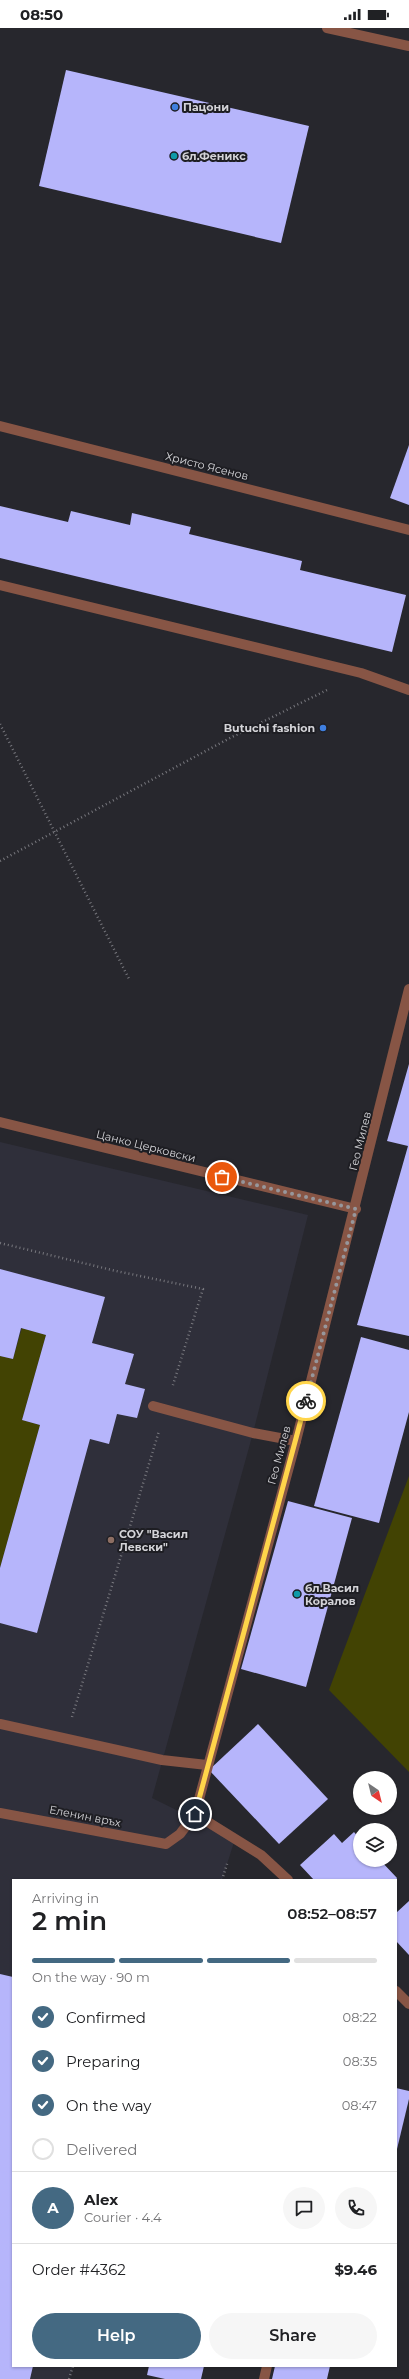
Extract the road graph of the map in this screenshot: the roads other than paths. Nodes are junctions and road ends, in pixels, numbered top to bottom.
1 (327, 28) edge
2 (409, 46) edge
3 (0, 426) edge
4 (409, 530) edge
5 (0, 585) edge
6 (409, 690) edge
7 (409, 989) edge
8 (0, 1122) edge
9 (356, 1209) junction
10 (153, 1406) dead end
11 (296, 1441) junction
12 (0, 1724) edge
13 (207, 1765) junction
14 (0, 1813) edge
15 (195, 1814) junction
16 (166, 1844) joint
17 (287, 1879) edge
18 (397, 1992) edge
19 (409, 2004) edge
20 (267, 2367) edge
21 (264, 2379) edge

1 - 2 street
3 - 4 street, Христо Ясенов
5 - 6 street
7 - 9 street, Гео Милев
8 - 9 street, Цанко Церковски
9 - 11 street, Гео Милев
10 - 11 street
11 - 13 street, Гео Милев
12 - 13 street
13 - 15 street, Гео Милев
14 - 16 street, Еленин връх
15 - 16 street, Гео Милев
15 - 17 street
18 - 19 street
20 - 21 street

